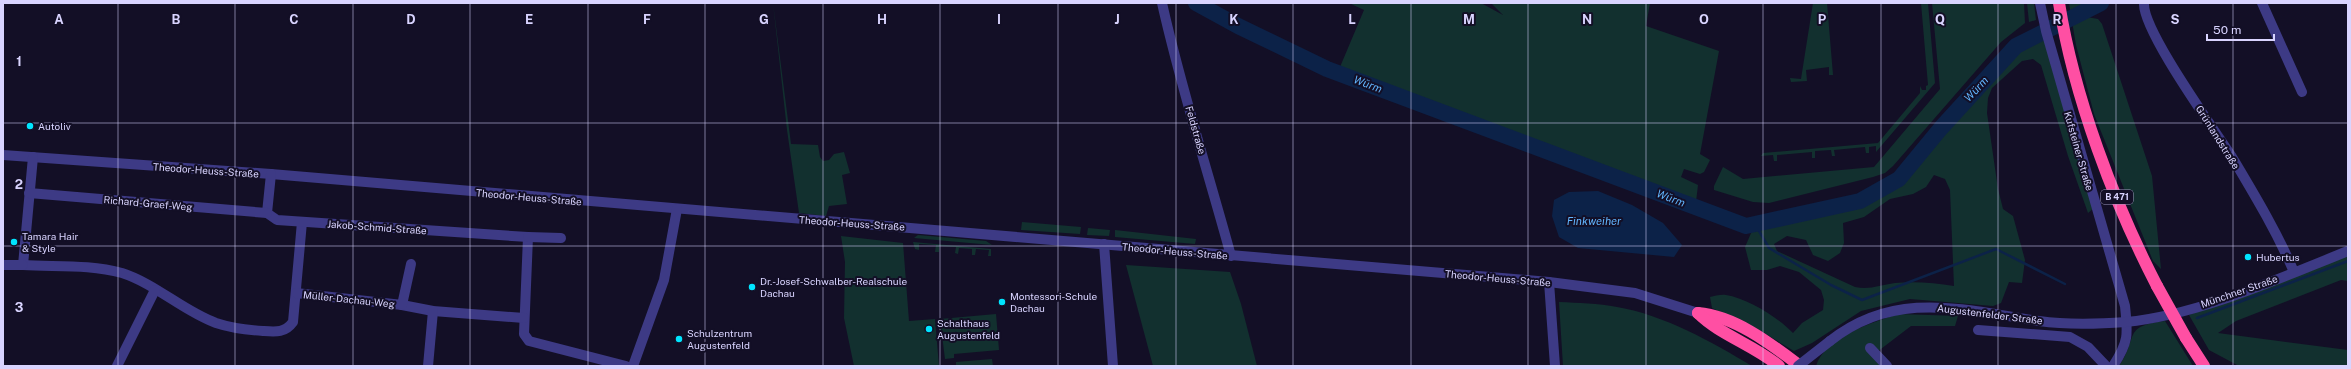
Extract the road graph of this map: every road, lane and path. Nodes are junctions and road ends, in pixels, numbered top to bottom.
1 (1162, 3) edge
2 (2040, 3) edge
3 (2144, 3) edge
4 (2262, 3) edge
5 (2060, 6) edge
6 (2302, 92) dead end
7 (3, 154) edge
8 (33, 157) junction
9 (271, 174) junction
10 (29, 193) junction
11 (677, 209) junction
12 (267, 213) junction
13 (302, 222) junction
14 (528, 237) junction
15 (561, 238) dead end
16 (1104, 244) junction
17 (2348, 251) edge
18 (1231, 256) junction
19 (411, 264) dead end
20 (3, 265) edge
21 (22, 265) junction
22 (2294, 272) junction
23 (1549, 282) junction
24 (155, 290) junction
25 (296, 294) junction
26 (402, 305) junction
27 (433, 311) junction
28 (1698, 313) junction
29 (524, 318) junction
30 (2127, 322) junction
31 (1978, 330) dead end
32 (1870, 348) dead end
33 (1113, 365) edge
34 (117, 366) edge
35 (428, 366) edge
36 (626, 366) edge
37 (633, 366) edge
38 (1555, 366) edge
39 (1779, 366) edge
40 (1799, 366) edge
41 (1887, 366) edge
42 (2106, 366) edge
43 (2113, 366) edge
44 (2204, 366) edge

1 - 18 street, Feldstraße
2 - 30 street, Kufsteiner Straße
3 - 22 street, Grünlandstraße
4 - 6 street
5 - 44 highway, B 471, bridge
7 - 8 street, Theodor-Heuss-Straße
8 - 9 street, Theodor-Heuss-Straße
8 - 10 street
9 - 11 street, Theodor-Heuss-Straße
9 - 12 street
10 - 12 street, Richard-Graef-Weg
10 - 21 street
11 - 16 street, Theodor-Heuss-Straße
11 - 37 street
12 - 13 street, Jakob-Schmid-Straße
13 - 14 street, Jakob-Schmid-Straße
13 - 25 street
14 - 15 street, Jakob-Schmid-Straße
14 - 29 street
16 - 18 street, Theodor-Heuss-Straße
16 - 33 street
17 - 22 street, Münchner Straße
18 - 23 street, Theodor-Heuss-Straße
19 - 26 street, Müller-Dachau-Weg
20 - 21 street
21 - 24 street
22 - 30 street, Münchner Straße
23 - 28 street, Theodor-Heuss-Straße
23 - 38 street
24 - 25 street
24 - 34 street
25 - 26 street, Müller-Dachau-Weg
26 - 27 street, Müller-Dachau-Weg
27 - 29 street, Müller-Dachau-Weg
27 - 35 street
28 - 39 highway
28 - 40 highway
29 - 36 street
30 - 40 street, Augustenfelder Straße, bridge
30 - 43 street, Kufsteiner Straße
31 - 42 street
32 - 41 street

